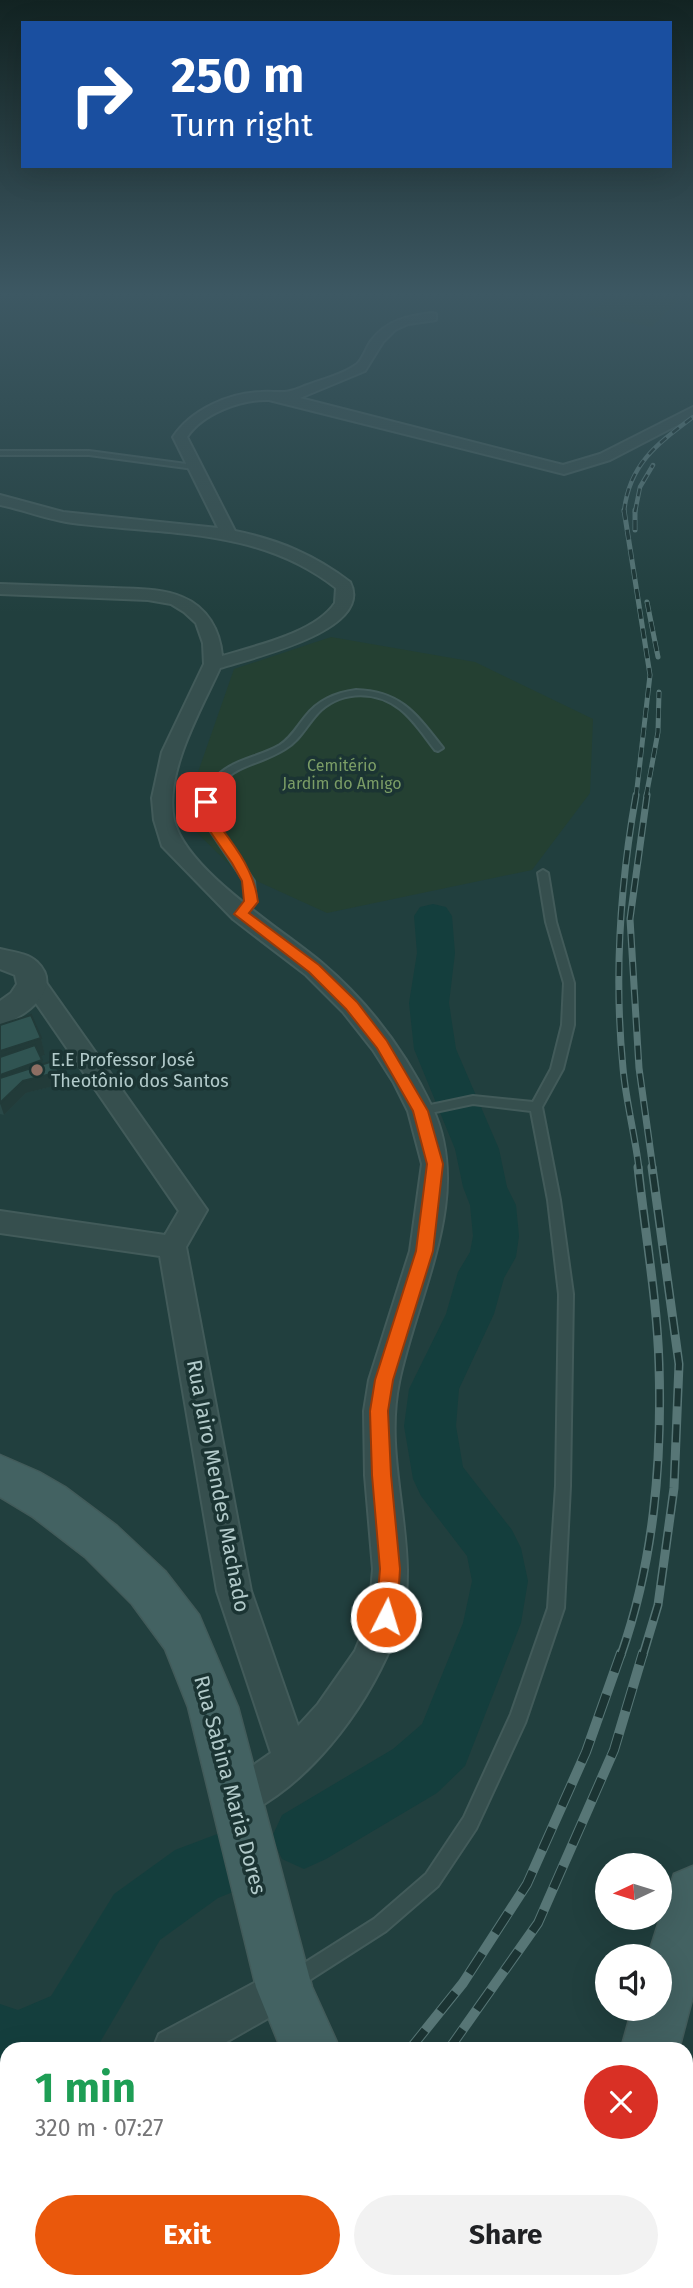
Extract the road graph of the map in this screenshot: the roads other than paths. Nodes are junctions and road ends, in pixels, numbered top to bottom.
1 (242, 400) edge
2 (289, 400) edge
3 (693, 411) edge
4 (0, 453) edge
5 (194, 467) junction
6 (0, 499) edge
7 (229, 535) junction
8 (0, 589) edge
9 (213, 664) junction
10 (438, 748) dead end
11 (543, 873) dead end
12 (241, 914) junction
13 (0, 959) edge
14 (27, 1000) edge
15 (536, 1107) junction
16 (433, 1108) junction
17 (0, 1222) edge
18 (172, 1247) junction
19 (0, 1475) edge
20 (292, 1760) junction
21 (235, 1800) junction
22 (693, 1893) edge
23 (285, 1987) junction
24 (187, 2042) edge
25 (308, 2042) edge
26 (652, 2042) edge

1 - 5 street
2 - 3 street
4 - 5 lane
5 - 7 street
6 - 7 street
7 - 9 street
8 - 9 street
9 - 12 street
10 - 12 lane
11 - 15 lane
12 - 16 street
13 - 14 street
14 - 18 street
15 - 16 lane
15 - 23 lane
16 - 20 street
17 - 18 street
18 - 20 street, Rua Jairo Mendes Machado
19 - 21 main road, Rua Sabina Maria Dores
20 - 21 street
21 - 23 main road, Rua Sabina Maria Dores
22 - 26 main road
23 - 24 street
23 - 25 main road, Rua Sabina Maria Dores

